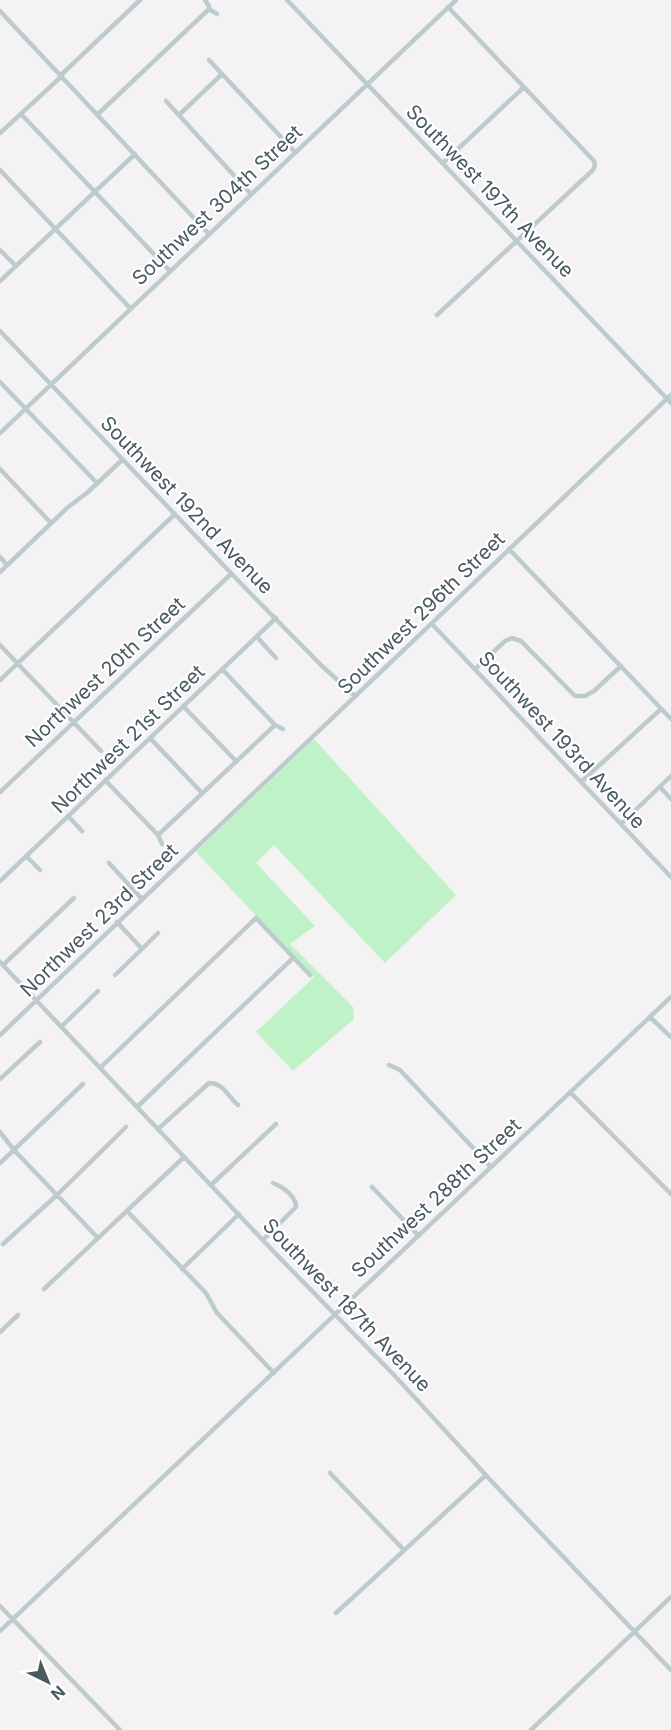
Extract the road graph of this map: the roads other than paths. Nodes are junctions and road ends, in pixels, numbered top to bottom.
1 (139, 0) edge
2 (205, 0) edge
3 (287, 0) edge
4 (456, 0) edge
5 (448, 7) junction
6 (209, 9) junction
7 (0, 11) edge
8 (217, 14) dead end
9 (209, 60) dead end
10 (221, 75) junction
11 (62, 76) junction
12 (367, 84) junction
13 (524, 87) junction
14 (166, 101) dead end
15 (21, 114) junction
16 (97, 115) junction
17 (179, 115) junction
18 (0, 133) edge
19 (295, 152) junction
20 (135, 154) junction
21 (443, 163) junction
22 (0, 170) edge
23 (95, 192) junction
24 (251, 194) junction
25 (56, 228) junction
26 (209, 234) junction
27 (517, 241) junction
28 (0, 250) edge
29 (16, 266) junction
30 (170, 271) junction
31 (0, 281) edge
32 (130, 308) junction
33 (437, 315) dead end
34 (0, 331) edge
35 (0, 382) edge
36 (51, 384) junction
37 (670, 399) edge
38 (25, 408) junction
39 (0, 433) edge
40 (122, 460) junction
41 (0, 469) edge
42 (97, 483) junction
43 (175, 514) junction
44 (51, 523) junction
45 (509, 549) junction
46 (0, 557) edge
47 (7, 565) junction
48 (0, 572) edge
49 (231, 574) junction
50 (276, 618) junction
51 (432, 624) junction
52 (257, 637) junction
53 (0, 645) edge
54 (276, 658) dead end
55 (18, 663) junction
56 (621, 666) junction
57 (222, 669) junction
58 (475, 669) junction
59 (0, 680) edge
60 (356, 696) junction
61 (183, 706) junction
62 (662, 710) junction
63 (671, 719) edge
64 (74, 721) junction
65 (275, 725) junction
66 (283, 729) dead end
67 (150, 738) junction
68 (101, 751) dead end
69 (236, 761) junction
70 (671, 776) edge
71 (105, 780) junction
72 (581, 782) junction
73 (660, 787) junction
74 (0, 792) edge
75 (202, 793) junction
76 (671, 799) edge
77 (68, 816) junction
78 (621, 824) junction
79 (82, 831) dead end
80 (158, 835) junction
81 (162, 844) dead end
82 (192, 852) joint
83 (26, 856) junction
84 (109, 863) dead end
85 (40, 870) dead end
86 (671, 877) edge
87 (0, 881) edge
88 (74, 898) dead end
89 (142, 899) junction
90 (117, 922) junction
91 (158, 933) dead end
92 (142, 949) junction
93 (293, 958) junction
94 (1, 963) edge
95 (115, 975) dead end
96 (310, 975) dead end
97 (98, 991) dead end
98 (671, 997) edge
99 (37, 1001) junction
100 (650, 1017) junction
101 (61, 1027) junction
102 (0, 1035) edge
103 (671, 1037) edge
104 (40, 1042) dead end
105 (389, 1065) dead end
106 (100, 1068) junction
107 (0, 1079) edge
108 (83, 1084) dead end
109 (570, 1092) junction
110 (238, 1105) dead end
111 (137, 1107) junction
112 (276, 1124) dead end
113 (126, 1127) dead end
114 (158, 1129) junction
115 (0, 1132) edge
116 (14, 1150) junction
117 (184, 1157) junction
118 (0, 1163) edge
119 (491, 1167) junction
120 (273, 1183) dead end
121 (211, 1185) junction
122 (372, 1187) dead end
123 (671, 1194) edge
124 (57, 1195) junction
125 (127, 1211) junction
126 (239, 1214) junction
127 (418, 1236) junction
128 (98, 1238) junction
129 (263, 1240) junction
130 (3, 1244) dead end
131 (182, 1269) junction
132 (44, 1289) dead end
133 (18, 1315) dead end
134 (335, 1315) junction
135 (0, 1332) edge
136 (274, 1373) junction
137 (330, 1473) dead end
138 (486, 1475) junction
139 (404, 1550) junction
140 (671, 1597) edge
141 (0, 1606) edge
142 (336, 1613) dead end
143 (12, 1619) junction
144 (0, 1631) edge
145 (635, 1631) junction
146 (671, 1670) edge
147 (120, 1730) edge
148 (531, 1730) edge

1 - 11 street
2 - 6 street
3 - 12 street, Southwest 197th Avenue
4 - 5 street, Southwest 304th Street
5 - 12 street, Southwest 304th Street
5 - 13 street
6 - 8 street
6 - 16 street
7 - 11 street
9 - 10 street
10 - 17 street
10 - 19 street
11 - 15 street
11 - 16 street
12 - 19 street, Southwest 304th Street
12 - 21 street, Southwest 197th Avenue
13 - 21 street
13 - 27 street
14 - 17 street
15 - 18 street
15 - 23 street
16 - 20 street
17 - 24 street
19 - 24 street, Southwest 304th Street
20 - 23 street
20 - 26 street
21 - 27 street, Southwest 197th Avenue
22 - 25 street
23 - 25 street
23 - 30 street
24 - 26 street, Southwest 304th Street
25 - 29 street
25 - 32 street
26 - 30 street, Southwest 304th Street
27 - 33 street
27 - 37 street, Southwest 197th Avenue
28 - 29 street
29 - 31 street
30 - 32 street, Southwest 304th Street
32 - 36 street, Southwest 304th Street
34 - 36 street, Southwest 192nd Avenue
35 - 38 street
36 - 38 street, Southwest 304th Street
36 - 40 street, Southwest 192nd Avenue
37 - 45 street, Southwest 296th Street
38 - 39 street, Southwest 304th Street
38 - 42 street
40 - 42 street
40 - 43 street, Southwest 192nd Avenue
41 - 44 street
42 - 44 street
43 - 49 street, Southwest 192nd Avenue
43 - 55 street
44 - 47 street
45 - 51 street, Southwest 296th Street
45 - 56 street
46 - 47 street
47 - 48 street
49 - 50 street, Southwest 192nd Avenue
49 - 64 street, Northwest 20th Street
50 - 52 street, Northwest 21st Street
50 - 60 street, Southwest 192nd Avenue
51 - 58 street, Southwest 193rd Avenue
51 - 60 street, Southwest 296th Street
52 - 54 street
52 - 57 street, Northwest 21st Street
53 - 55 street
55 - 59 street
55 - 64 street
56 - 58 street
56 - 62 street
57 - 61 street, Northwest 21st Street
57 - 65 street
58 - 72 street, Southwest 193rd Avenue
60 - 82 street, Southwest 296th Street
61 - 67 street, Northwest 21st Street
61 - 69 street
62 - 63 street
62 - 72 street
64 - 68 street
64 - 74 street, Northwest 20th Street
65 - 66 street
65 - 69 street
67 - 71 street, Northwest 21st Street
67 - 75 street
69 - 75 street
70 - 73 street
71 - 77 street, Northwest 21st Street
71 - 80 street
72 - 78 street, Southwest 193rd Avenue
73 - 76 street
73 - 78 street
75 - 80 street
77 - 79 street
77 - 83 street, Northwest 21st Street
78 - 86 street, Southwest 193rd Avenue
80 - 81 street
82 - 89 street, Northwest 23rd Street
83 - 85 street
83 - 87 street, Northwest 21st Street
84 - 89 street
88 - 94 street
89 - 90 street, Northwest 23rd Street
90 - 92 street
90 - 99 street, Northwest 23rd Street
91 - 92 street
92 - 95 street
93 - 96 street
93 - 106 street
93 - 111 street
94 - 99 street, Southwest 187th Avenue
97 - 101 street
98 - 100 street, Southwest 288th Street
99 - 101 street, Southwest 187th Avenue
99 - 102 street, Northwest 23rd Street
100 - 103 street
100 - 109 street, Southwest 288th Street
101 - 106 street, Southwest 187th Avenue
104 - 107 street
105 - 119 street
106 - 111 street, Southwest 187th Avenue
108 - 116 street
109 - 119 street, Southwest 288th Street
109 - 123 street
110 - 114 street
111 - 114 street, Southwest 187th Avenue
112 - 121 street
113 - 124 street
114 - 117 street, Southwest 187th Avenue
115 - 116 street
116 - 118 street
116 - 124 street
117 - 121 street, Southwest 187th Avenue
117 - 125 street
119 - 127 street, Southwest 288th Street
120 - 129 street
121 - 126 street, Southwest 187th Avenue
122 - 127 street
124 - 128 street
124 - 130 street
125 - 128 street
125 - 131 street
126 - 129 street, Southwest 187th Avenue
126 - 131 street
127 - 134 street, Southwest 288th Street
128 - 132 street
129 - 134 street, Southwest 187th Avenue
131 - 136 street
133 - 135 street
134 - 136 street, Southwest 288th Street
134 - 138 street, Southwest 187th Avenue
136 - 143 street, Southwest 288th Street
137 - 139 street
138 - 139 street
138 - 145 street, Southwest 187th Avenue
139 - 142 street
140 - 145 street
141 - 143 street
143 - 144 street, Southwest 288th Street
143 - 147 street
145 - 146 street, Southwest 187th Avenue
145 - 148 street

